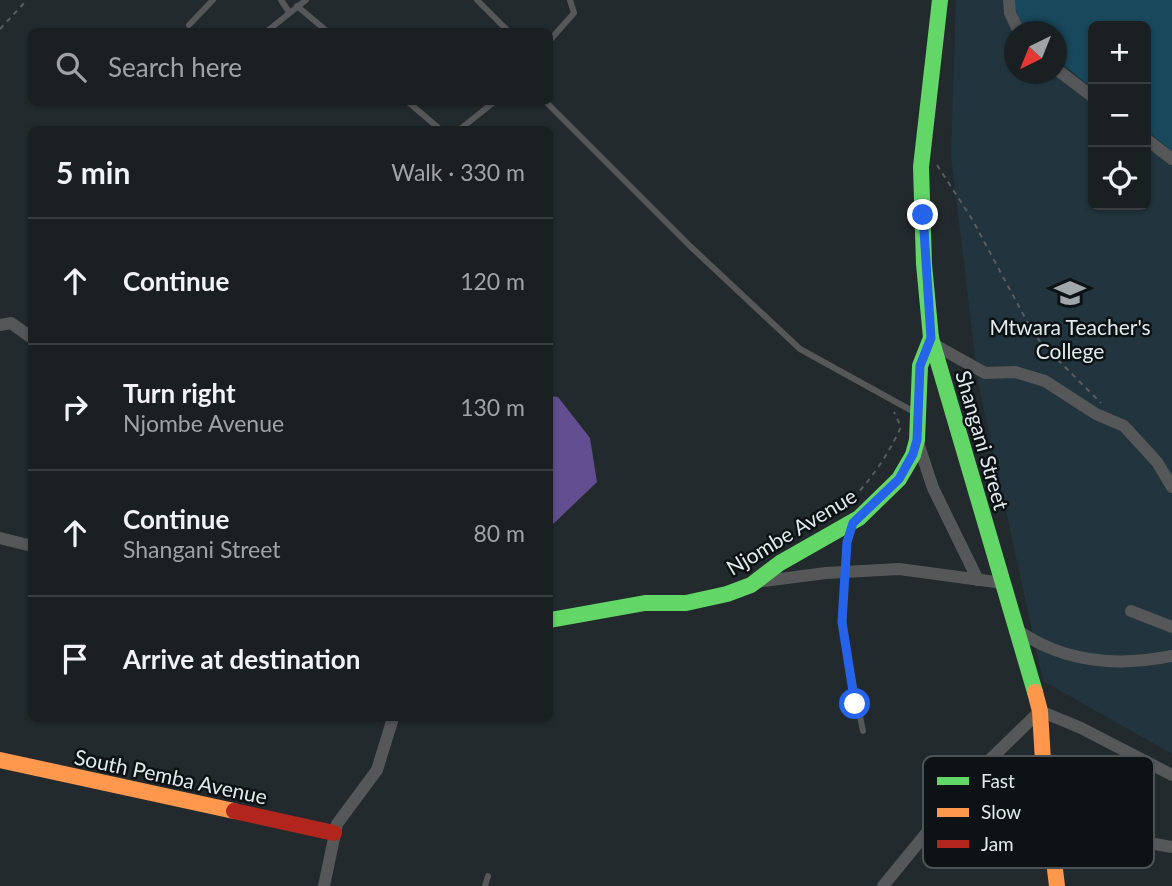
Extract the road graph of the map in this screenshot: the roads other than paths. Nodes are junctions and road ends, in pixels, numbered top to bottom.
1 (214, 0) edge
2 (281, 0) edge
3 (306, 0) edge
4 (477, 0) edge
5 (582, 0) edge
6 (940, 0) edge
7 (1009, 0) edge
8 (572, 3) edge
9 (297, 6) junction
10 (289, 12) junction
11 (1014, 21) edge
12 (189, 25) dead end
13 (271, 28) edge
14 (322, 28) edge
15 (505, 28) edge
16 (553, 37) edge
17 (1067, 77) edge
18 (1088, 93) edge
19 (412, 105) edge
20 (490, 105) edge
21 (549, 105) edge
22 (436, 126) edge
23 (464, 126) edge
24 (1151, 143) edge
25 (1172, 159) edge
26 (0, 325) edge
27 (28, 335) edge
28 (932, 341) junction
29 (917, 414) junction
30 (917, 440) junction
31 (1172, 487) edge
32 (0, 538) edge
33 (28, 545) edge
34 (845, 572) junction
35 (978, 580) junction
36 (756, 582) junction
37 (1003, 583) junction
38 (1130, 611) dead end
39 (553, 619) edge
40 (1172, 627) edge
41 (1017, 630) junction
42 (1172, 656) edge
43 (1040, 711) junction
44 (392, 721) edge
45 (863, 731) dead end
46 (994, 756) edge
47 (1044, 756) edge
48 (1135, 756) edge
49 (0, 760) edge
50 (1154, 766) edge
51 (1172, 775) edge
52 (334, 833) junction
53 (923, 837) edge
54 (1154, 844) edge
55 (1172, 847) edge
56 (1055, 868) edge
57 (488, 876) dead end
58 (324, 886) edge
59 (485, 886) edge
60 (883, 886) edge
61 (1057, 886) edge

1 - 12 lane
2 - 10 lane
3 - 9 lane
4 - 15 lane
5 - 8 lane
6 - 28 street, Shangani Street
7 - 11 street
8 - 16 lane
9 - 10 lane
9 - 14 lane
10 - 13 lane
17 - 18 street
19 - 22 lane
20 - 23 lane
21 - 29 lane
24 - 25 street
26 - 27 street
28 - 29 street, Njombe Avenue
28 - 31 street
28 - 37 street, Shangani Street
29 - 30 street, Njombe Avenue
30 - 35 street
30 - 36 street, Njombe Avenue
32 - 33 street
34 - 35 street
34 - 36 street
34 - 45 lane
35 - 37 street
36 - 39 street, Njombe Avenue
37 - 41 street, Shangani Street
38 - 40 street
41 - 42 street
41 - 43 street, Shangani Street
43 - 46 street
43 - 47 street, Shangani Street
43 - 48 street
44 - 52 street
49 - 52 street, South Pemba Avenue
50 - 51 street
52 - 58 street
53 - 60 street
54 - 55 street
56 - 61 street, Shangani Street
57 - 59 lane

